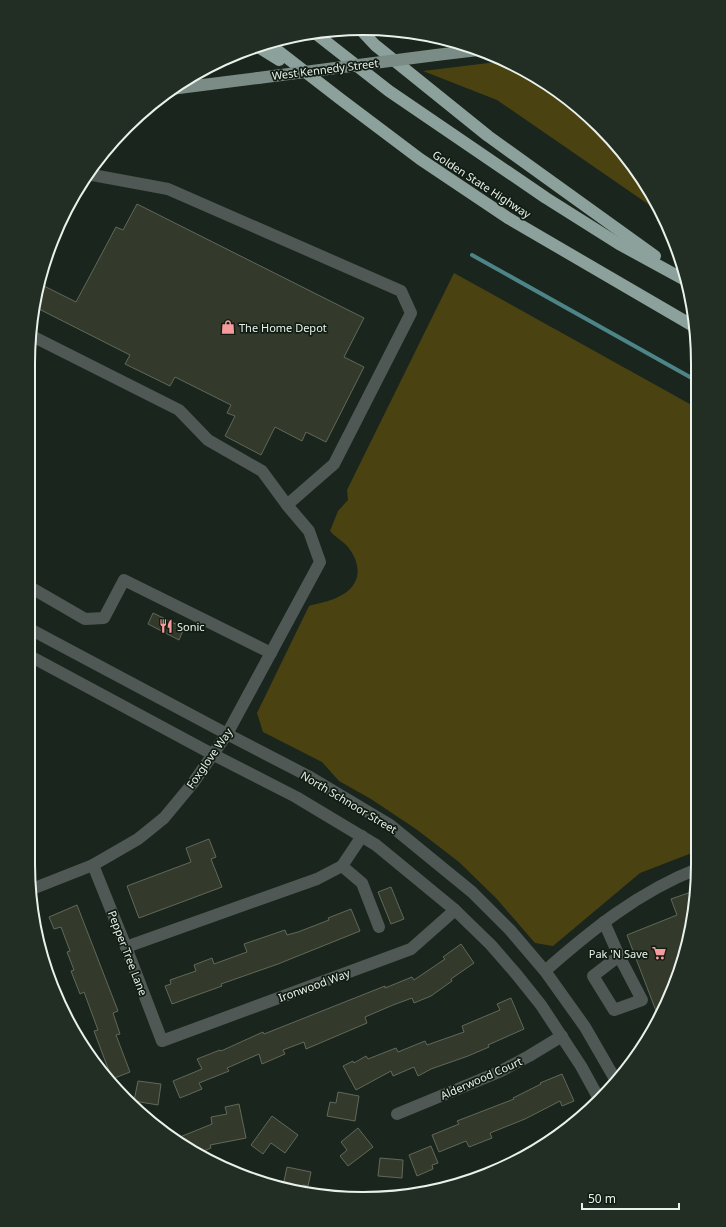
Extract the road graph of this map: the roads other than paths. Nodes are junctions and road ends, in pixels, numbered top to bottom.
1 (366, 35) edge
2 (321, 38) edge
3 (274, 47) edge
4 (263, 50) edge
5 (466, 51) edge
6 (186, 87) edge
7 (339, 98) junction
8 (94, 175) edge
9 (679, 275) edge
10 (679, 276) edge
11 (688, 323) edge
12 (36, 338) edge
13 (287, 505) junction
14 (35, 590) edge
15 (35, 632) edge
16 (42, 635) junction
17 (35, 636) edge
18 (271, 653) junction
19 (35, 659) edge
20 (227, 734) junction
21 (214, 755) junction
22 (362, 836) junction
23 (93, 865) junction
24 (342, 866) junction
25 (691, 872) edge
26 (36, 887) edge
27 (455, 910) junction
28 (604, 922) junction
29 (379, 926) dead end
30 (126, 947) junction
31 (619, 956) junction
32 (545, 971) junction
33 (562, 1036) junction
34 (162, 1041) joint
35 (613, 1076) edge
36 (597, 1094) edge
37 (396, 1114) dead end

1 - 9 highway
2 - 10 highway, Golden State Highway
3 - 7 highway, Golden State Highway
4 - 7 highway
5 - 6 main road, West Kennedy Street, bridge
7 - 11 highway, Golden State Highway
8 - 13 street
12 - 13 street
13 - 18 street, Foxglove Way
14 - 18 street
15 - 16 street, North Schnoor Street
16 - 17 street
16 - 20 street, North Schnoor Street
18 - 20 street, Foxglove Way
19 - 21 street, North Schnoor Street
20 - 21 street, Foxglove Way
20 - 32 street, North Schnoor Street
21 - 22 street, North Schnoor Street
21 - 23 street, Foxglove Way
22 - 24 street
22 - 27 street, North Schnoor Street
23 - 26 street, Foxglove Way
23 - 30 street, Pepper Tree Lane
24 - 29 street
24 - 30 street
25 - 28 street
27 - 33 street, North Schnoor Street
27 - 34 street, Ironwood Way
28 - 31 street
28 - 32 street
30 - 34 street, Pepper Tree Lane
31 - 31 street
32 - 35 street, North Schnoor Street
33 - 36 street, North Schnoor Street
33 - 37 street, Alderwood Court

